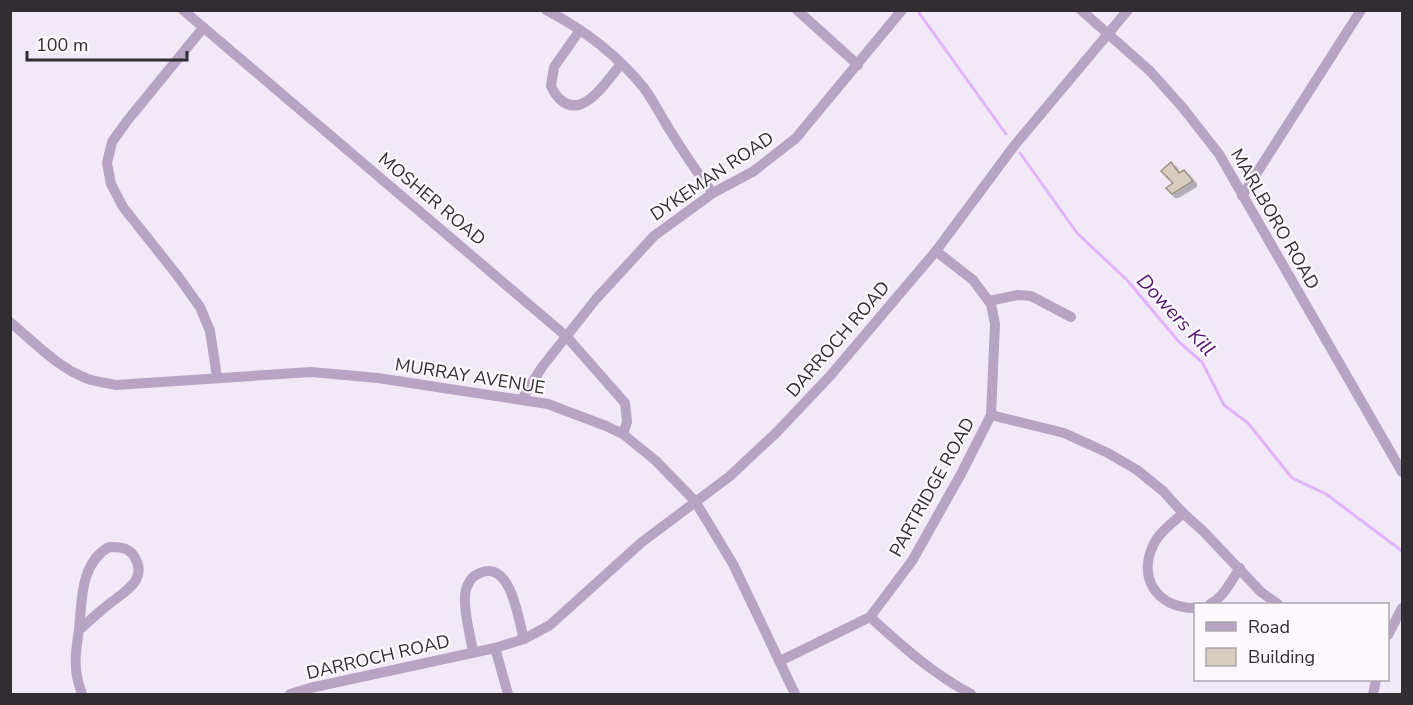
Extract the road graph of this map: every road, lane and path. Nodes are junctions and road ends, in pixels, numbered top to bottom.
1 (183, 10) edge
2 (546, 10) edge
3 (797, 10) edge
4 (902, 10) edge
5 (1081, 10) edge
6 (1128, 10) edge
7 (1361, 10) edge
8 (203, 28) junction
9 (580, 30) junction
10 (1108, 33) junction
11 (621, 64) junction
12 (858, 66) junction
13 (713, 193) junction
14 (1242, 196) junction
15 (936, 251) junction
16 (989, 301) junction
17 (1071, 317) dead end
18 (10, 322) edge
19 (566, 336) junction
20 (217, 377) junction
21 (522, 399) junction
22 (991, 415) junction
23 (623, 434) junction
24 (1402, 472) edge
25 (695, 501) junction
26 (1183, 513) junction
27 (1240, 568) junction
28 (1211, 603) edge
29 (1277, 603) edge
30 (1194, 608) edge
31 (1402, 608) edge
32 (870, 617) junction
33 (79, 630) junction
34 (1389, 633) edge
35 (524, 639) junction
36 (495, 648) junction
37 (473, 652) junction
38 (780, 661) junction
39 (82, 694) edge
40 (290, 694) edge
41 (508, 694) edge
42 (795, 694) edge
43 (971, 694) edge

1 - 8 street, MOSHER ROAD
2 - 9 street
3 - 12 street
4 - 12 street, DYKEMAN ROAD
5 - 10 street, MARLBORO ROAD
6 - 10 street, DARROCH ROAD
7 - 14 street
8 - 19 street, MOSHER ROAD
8 - 20 street
9 - 11 street
9 - 11 street
10 - 14 street, MARLBORO ROAD
10 - 15 street, DARROCH ROAD
11 - 13 street
12 - 13 street, DYKEMAN ROAD
13 - 19 street, DYKEMAN ROAD
14 - 24 street, MARLBORO ROAD
15 - 16 street, PARTRIDGE ROAD
15 - 25 street, DARROCH ROAD
16 - 17 street
16 - 22 street, PARTRIDGE ROAD
18 - 20 street, MURRAY AVENUE
19 - 21 street, DYKEMAN ROAD
19 - 23 street, MOSHER ROAD
20 - 21 street, MURRAY AVENUE
21 - 23 street, MURRAY AVENUE
22 - 26 street
22 - 32 street, PARTRIDGE ROAD
23 - 25 street, MURRAY AVENUE
25 - 35 street, DARROCH ROAD
25 - 38 street, MURRAY AVENUE
26 - 27 street
26 - 30 street
27 - 28 street
27 - 29 street
31 - 34 street
32 - 38 street, PARTRIDGE ROAD
32 - 43 street
33 - 33 street
33 - 39 street
35 - 36 street, DARROCH ROAD
35 - 37 street, DARROCH ROAD
36 - 37 street, DARROCH ROAD
36 - 41 street
37 - 40 street, DARROCH ROAD
38 - 42 street, MURRAY AVENUE

